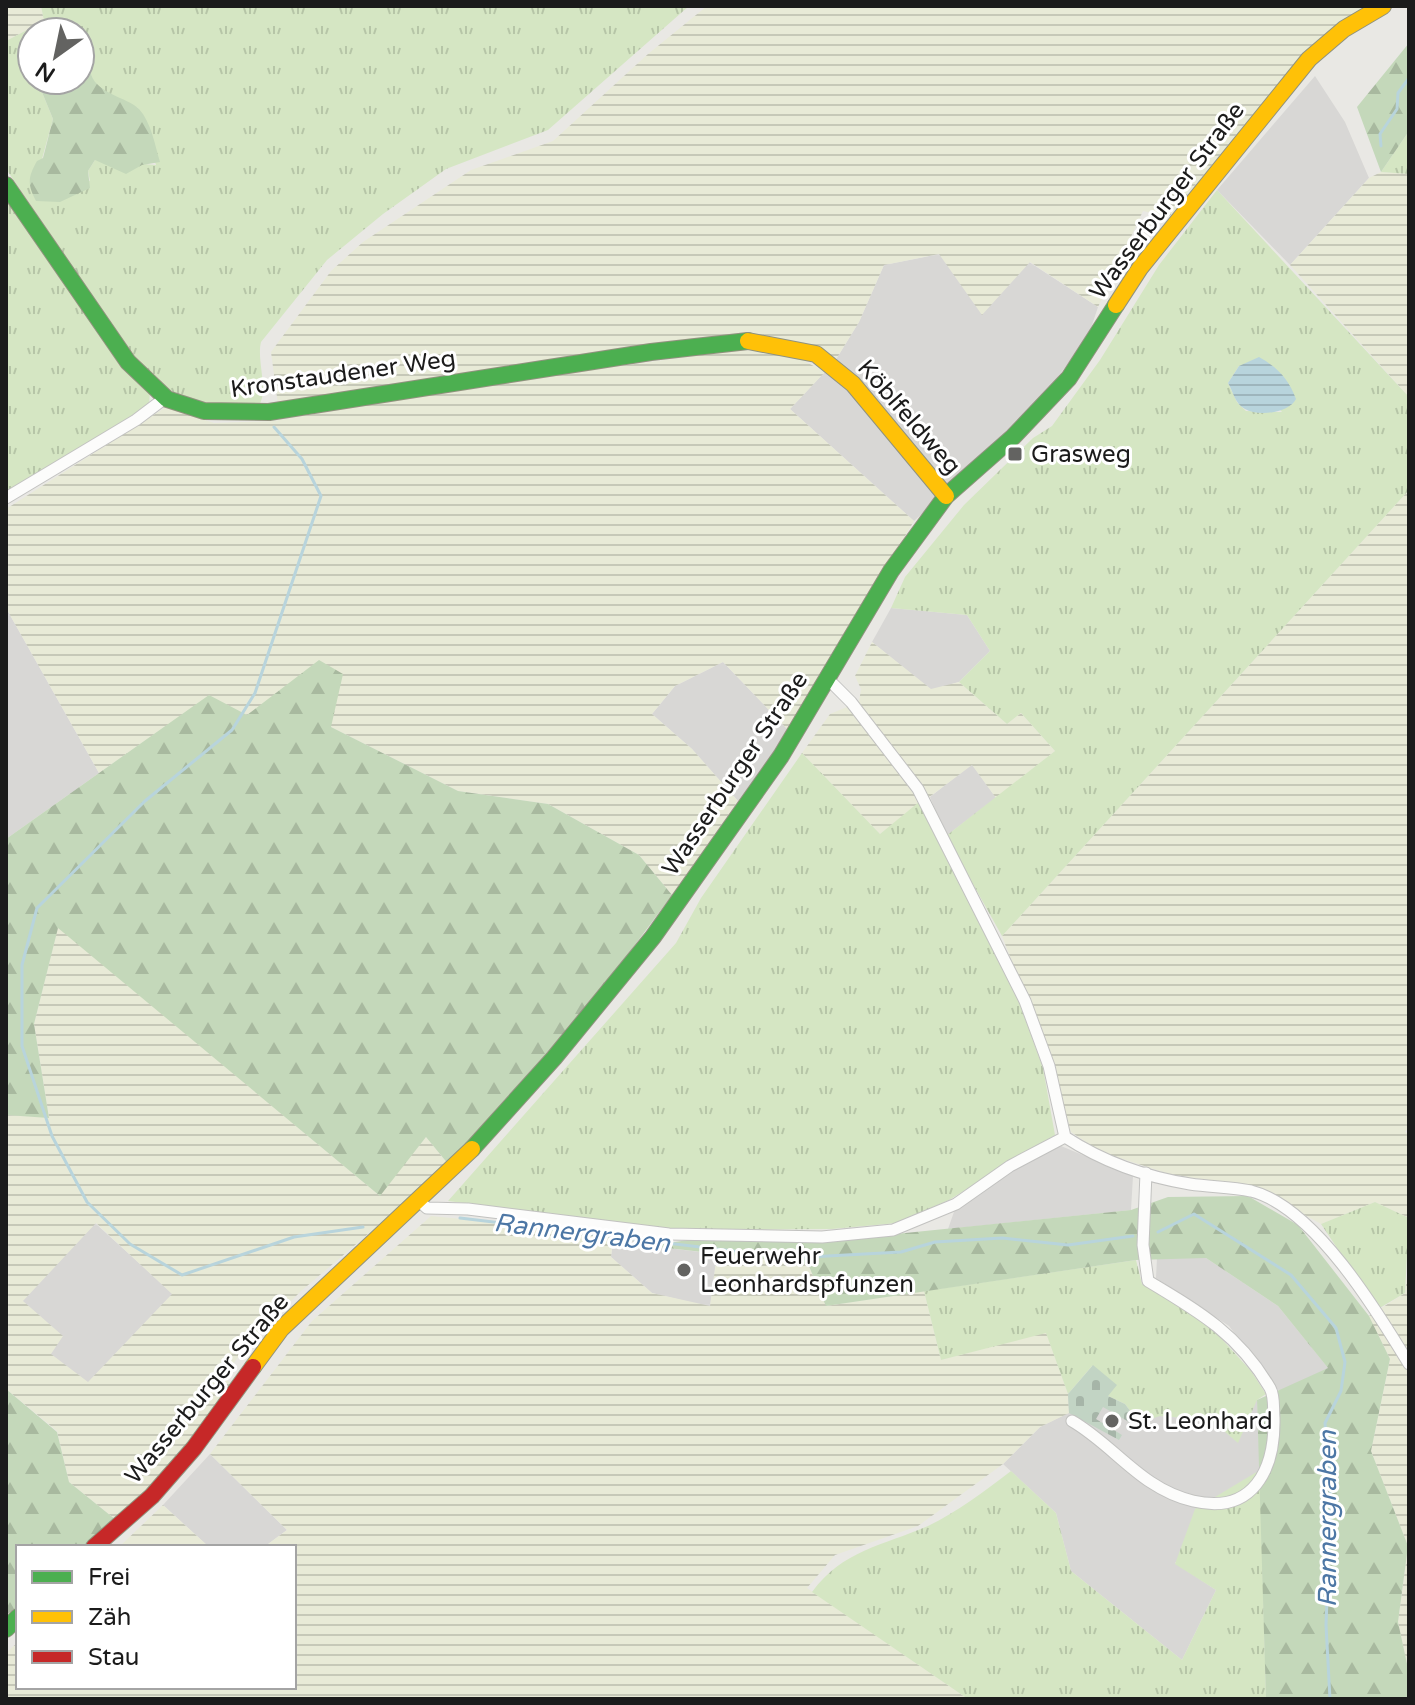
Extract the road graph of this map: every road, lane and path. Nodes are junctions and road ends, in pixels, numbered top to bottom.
1 (1383, 6) edge
2 (6, 185) edge
3 (651, 352) joint
4 (165, 398) junction
5 (946, 496) junction
6 (6, 498) edge
7 (828, 679) junction
8 (1065, 1137) junction
9 (1146, 1173) junction
10 (419, 1201) junction
11 (1409, 1364) edge
12 (1072, 1421) dead end
13 (96, 1545) edge

1 - 5 main road, Wasserburger Straße
2 - 4 main road, Kronstaudener Weg
3 - 4 main road, Kronstaudener Weg
3 - 5 main road, Köblfeldweg
4 - 6 street
5 - 7 main road, Wasserburger Straße
7 - 8 street
7 - 10 main road, Wasserburger Straße
8 - 9 street
8 - 10 street
9 - 11 street
9 - 12 street
10 - 13 main road, Wasserburger Straße

